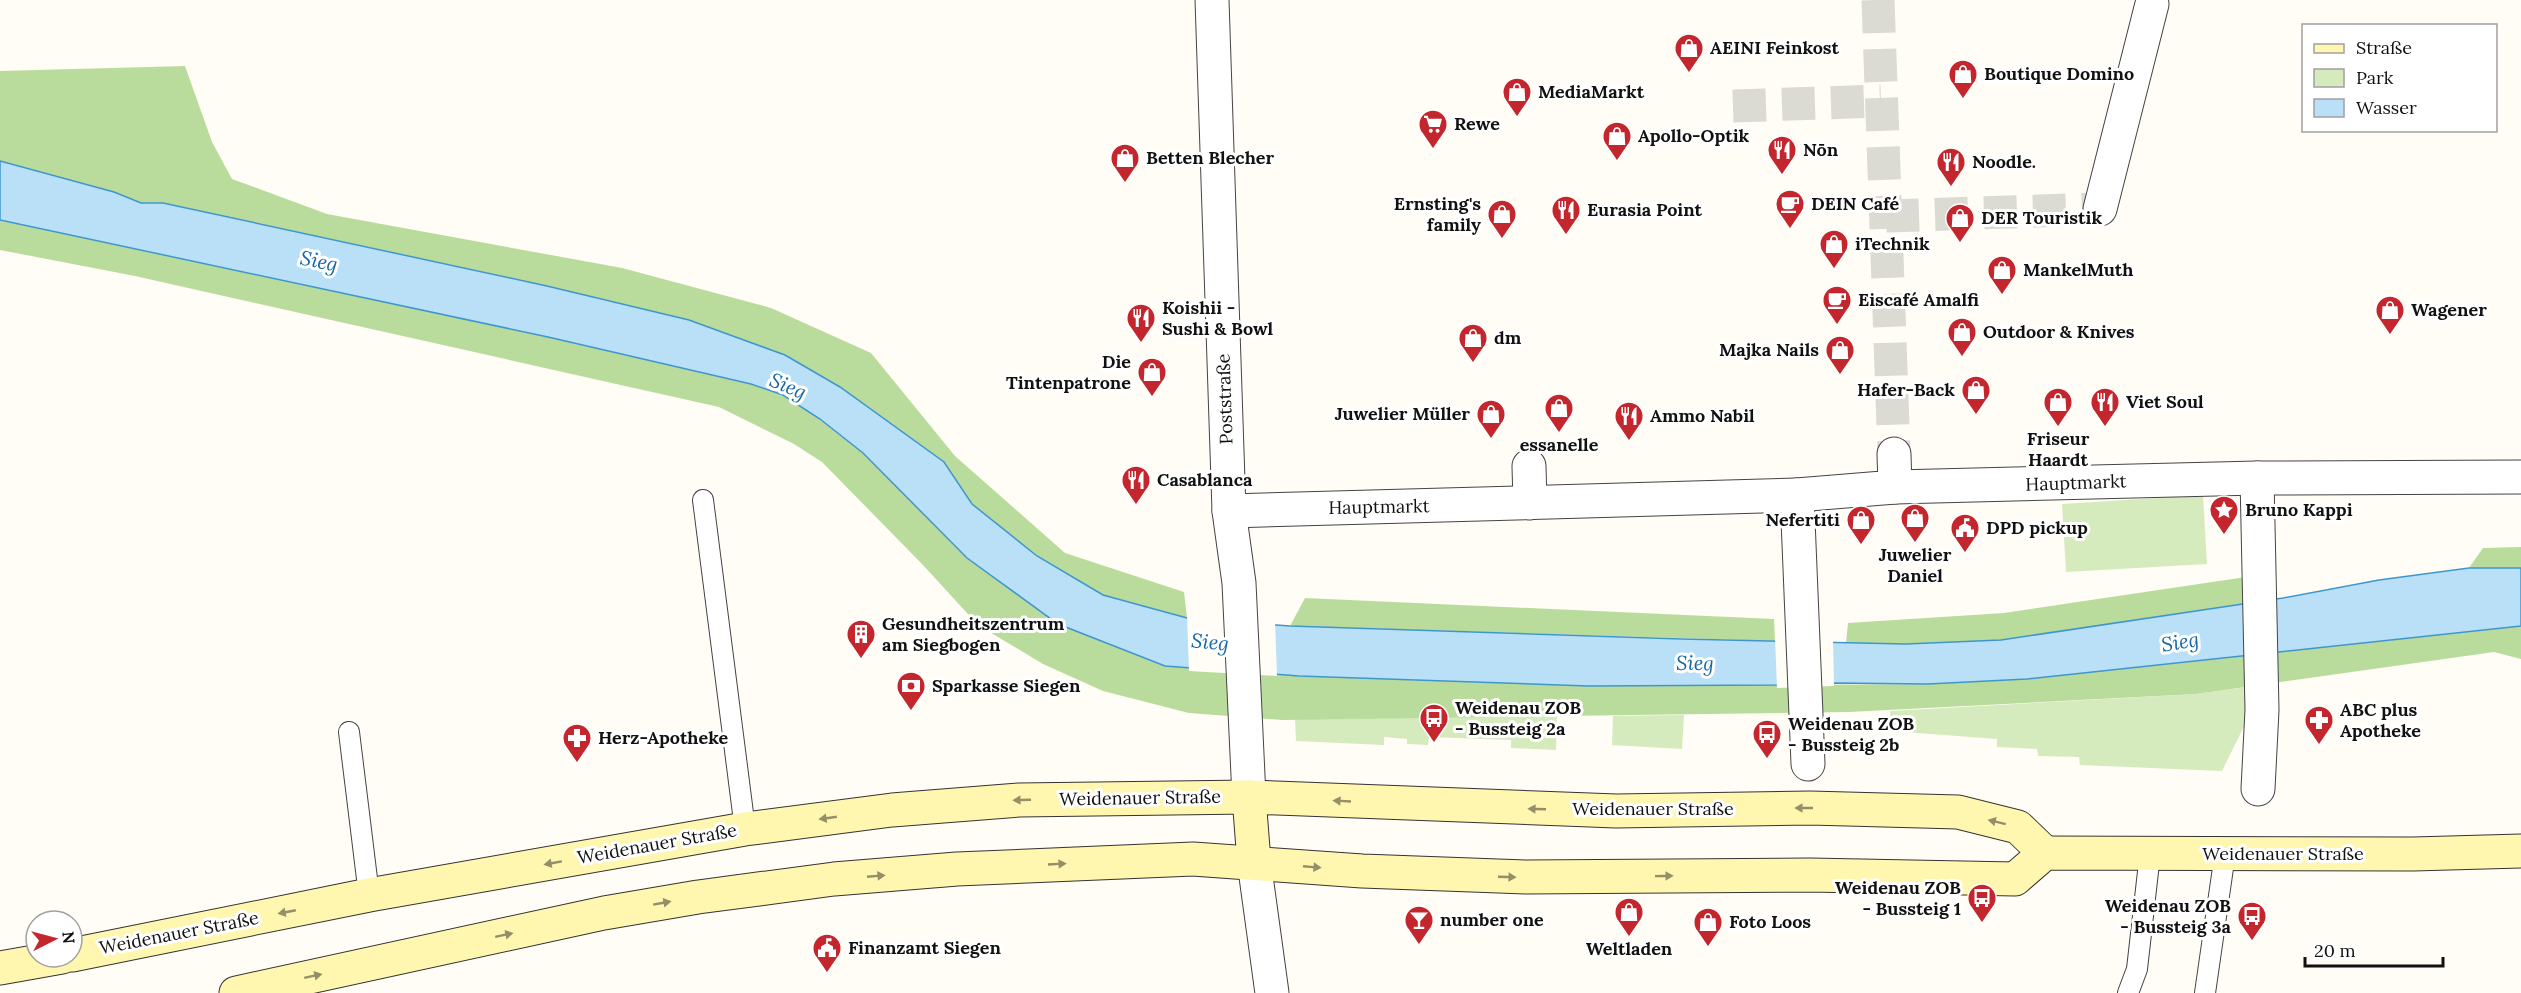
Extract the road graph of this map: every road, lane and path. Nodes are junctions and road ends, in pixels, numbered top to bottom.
1 (1212, 0) edge
2 (2152, 4) dead end
3 (2100, 209) dead end
4 (1893, 454) tunnel mouth
5 (1529, 466) dead end
6 (2521, 477) edge
7 (2257, 478) junction
8 (1895, 488) junction
9 (1797, 495) junction
10 (703, 500) dead end
11 (1530, 503) junction
12 (1229, 511) junction
13 (349, 732) dead end
14 (1808, 764) dead end
15 (2258, 789) dead end
16 (1249, 797) junction
17 (745, 829) junction
18 (2521, 851) edge
19 (2045, 853) junction
20 (2150, 854) junction
21 (2225, 854) junction
22 (1254, 862) junction
23 (369, 895) junction
24 (84, 953) edge
25 (24, 964) edge
26 (0, 968) edge
27 (236, 993) edge
28 (1272, 993) edge
29 (2128, 993) edge
30 (2205, 993) edge

1 - 12 street, Poststraße
2 - 3 street
4 - 8 street
5 - 11 street
6 - 7 street, Hauptmarkt
7 - 8 street, Hauptmarkt
7 - 15 street
8 - 9 street, Hauptmarkt
9 - 11 street, Hauptmarkt
9 - 14 street
10 - 17 lane
11 - 12 street, Hauptmarkt
12 - 16 street, Poststraße
13 - 23 lane
16 -> 17 main road, Weidenauer Straße
19 -> 16 main road, Weidenauer Straße
16 - 22 main road
17 -> 23 main road, Weidenauer Straße
18 - 21 main road, Weidenauer Straße
19 - 20 main road, Weidenauer Straße
22 -> 19 main road
20 - 21 main road, Weidenauer Straße
20 - 29 lane
21 - 30 lane
27 -> 22 main road
22 - 28 street
23 -> 24 main road, Weidenauer Straße
25 - 26 main road

